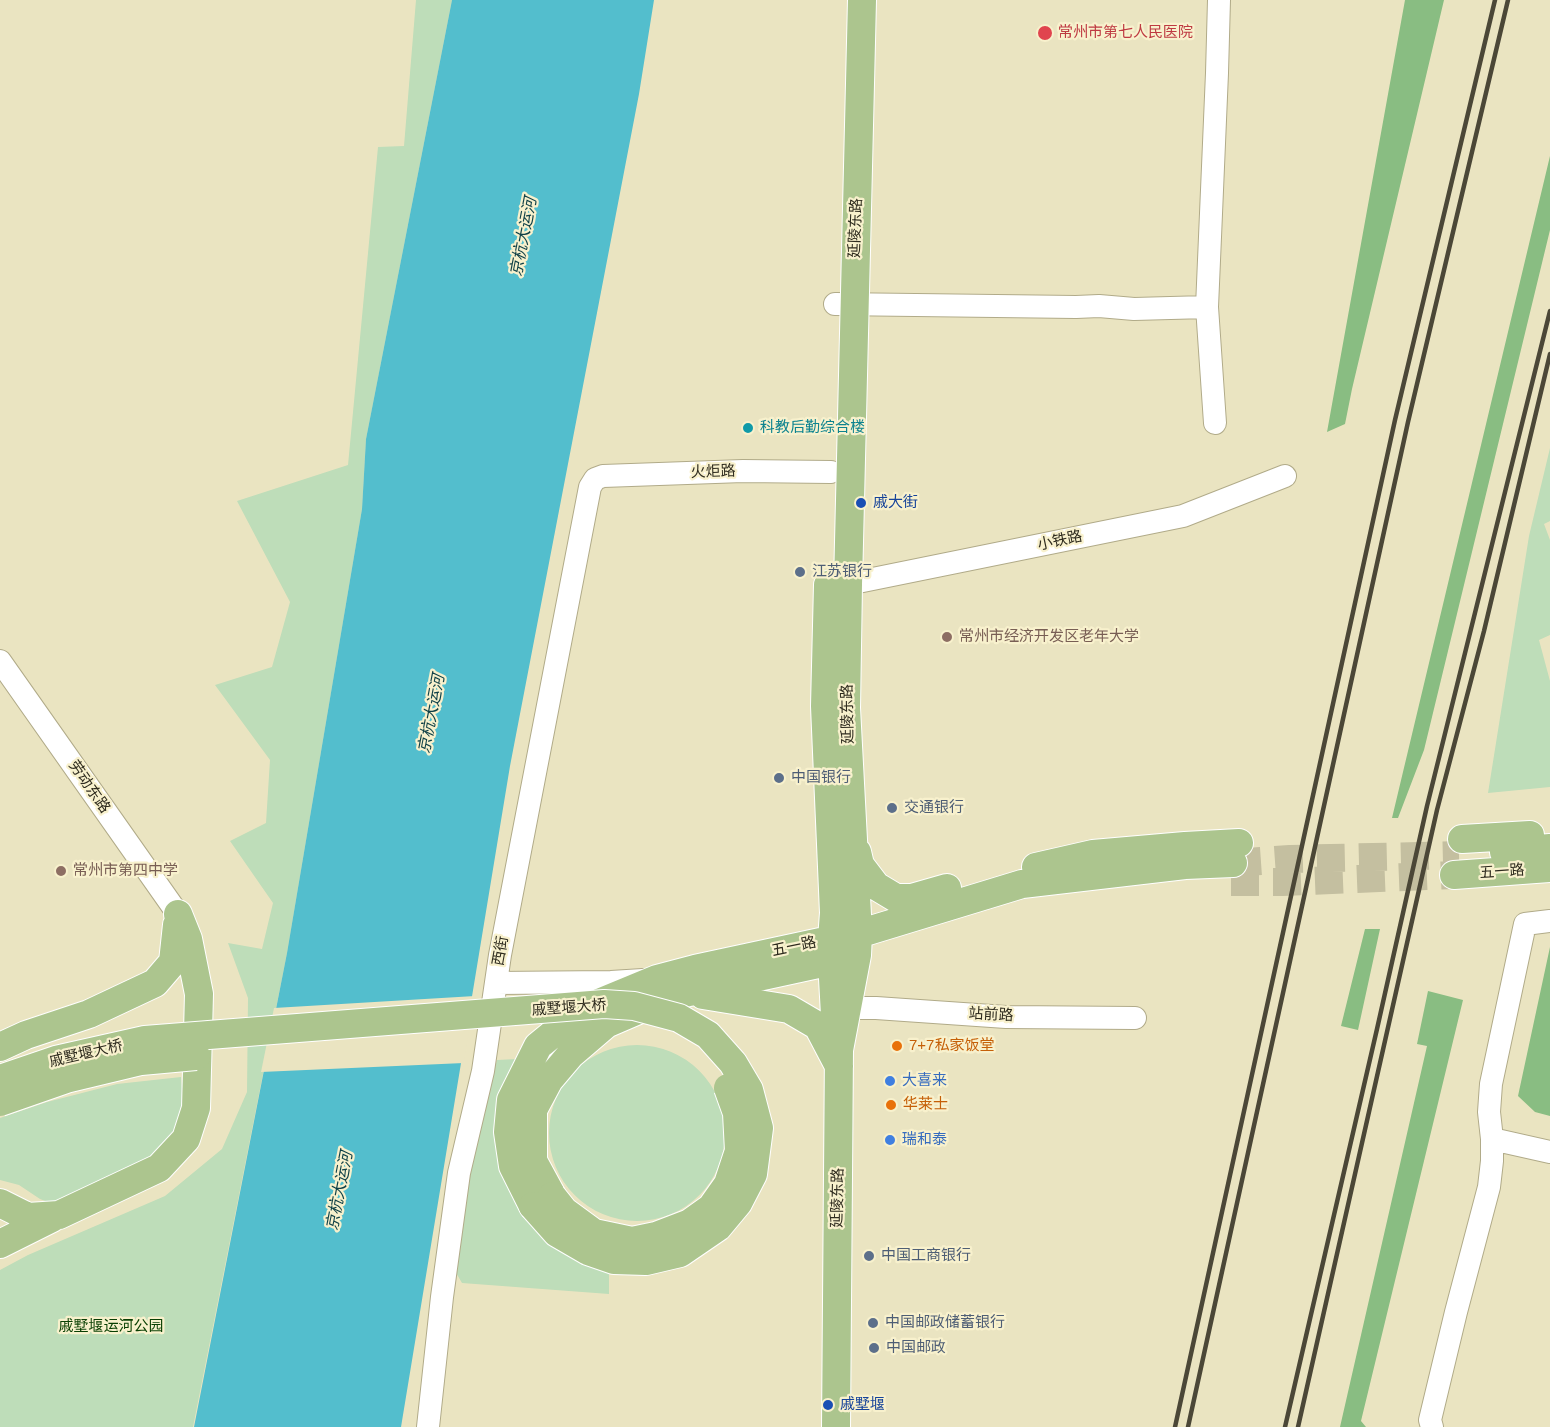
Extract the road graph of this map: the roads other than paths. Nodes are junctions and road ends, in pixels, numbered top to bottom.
1 (843, 0) edge
2 (862, 0) edge
3 (1219, 0) edge
4 (845, 304) junction
5 (1207, 307) junction
6 (1215, 423) dead end
7 (831, 472) junction
8 (1285, 476) dead end
9 (595, 479) joint
10 (838, 584) junction
11 (0, 661) edge
12 (1550, 833) edge
13 (1550, 848) edge
14 (857, 853) junction
15 (1458, 856) junction
16 (1234, 862) junction
17 (1550, 868) edge
18 (178, 914) junction
19 (904, 920) junction
20 (1550, 921) edge
21 (845, 947) junction
22 (657, 979) junction
23 (496, 983) junction
24 (689, 992) junction
25 (847, 1008) junction
26 (1135, 1018) dead end
27 (0, 1047) edge
28 (840, 1058) junction
29 (0, 1079) edge
30 (0, 1102) edge
31 (1492, 1138) junction
32 (1550, 1152) edge
33 (543, 1201) junction
34 (0, 1203) edge
35 (59, 1215) junction
36 (0, 1244) edge
37 (428, 1427) edge
38 (836, 1427) edge
39 (1432, 1427) edge

1 - 4 main road, 延陵东路
2 - 4 main road, 延陵东路
3 - 5 street
4 - 5 street
4 - 7 main road, 延陵东路
4 - 10 main road, 延陵东路
5 - 6 street
7 - 9 street, 火炬路
7 - 10 main road, 延陵东路
8 - 10 street, 小铁路
9 - 23 street, 西街
10 - 14 main road, 延陵东路
10 - 21 main road, 延陵东路
11 - 18 street, 劳动东路
12 - 15 main road
13 - 15 main road, 五一路
14 - 16 main road
14 - 19 main road
14 - 21 main road, 延陵东路
15 - 17 main road, 五一路
16 - 19 main road, 五一路
16 - 21 main road, 五一路
18 - 27 main road
18 - 35 main road
19 - 21 main road, 五一路
20 - 31 street
21 - 22 main road, 五一路
21 - 24 main road, 五一路
21 - 25 main road, 延陵东路
21 - 28 main road
22 - 23 street
22 - 33 main road, 五一路
23 - 37 street, 西街
24 - 28 main road
24 - 33 main road, 五一路
25 - 26 street, 站前路
25 - 28 main road, 延陵东路
28 - 38 main road, 延陵东路
29 - 33 main road, 戚墅堰大桥, bridge
30 - 33 main road, 戚墅堰大桥, bridge
31 - 32 street
31 - 39 street
34 - 35 main road
35 - 36 main road

